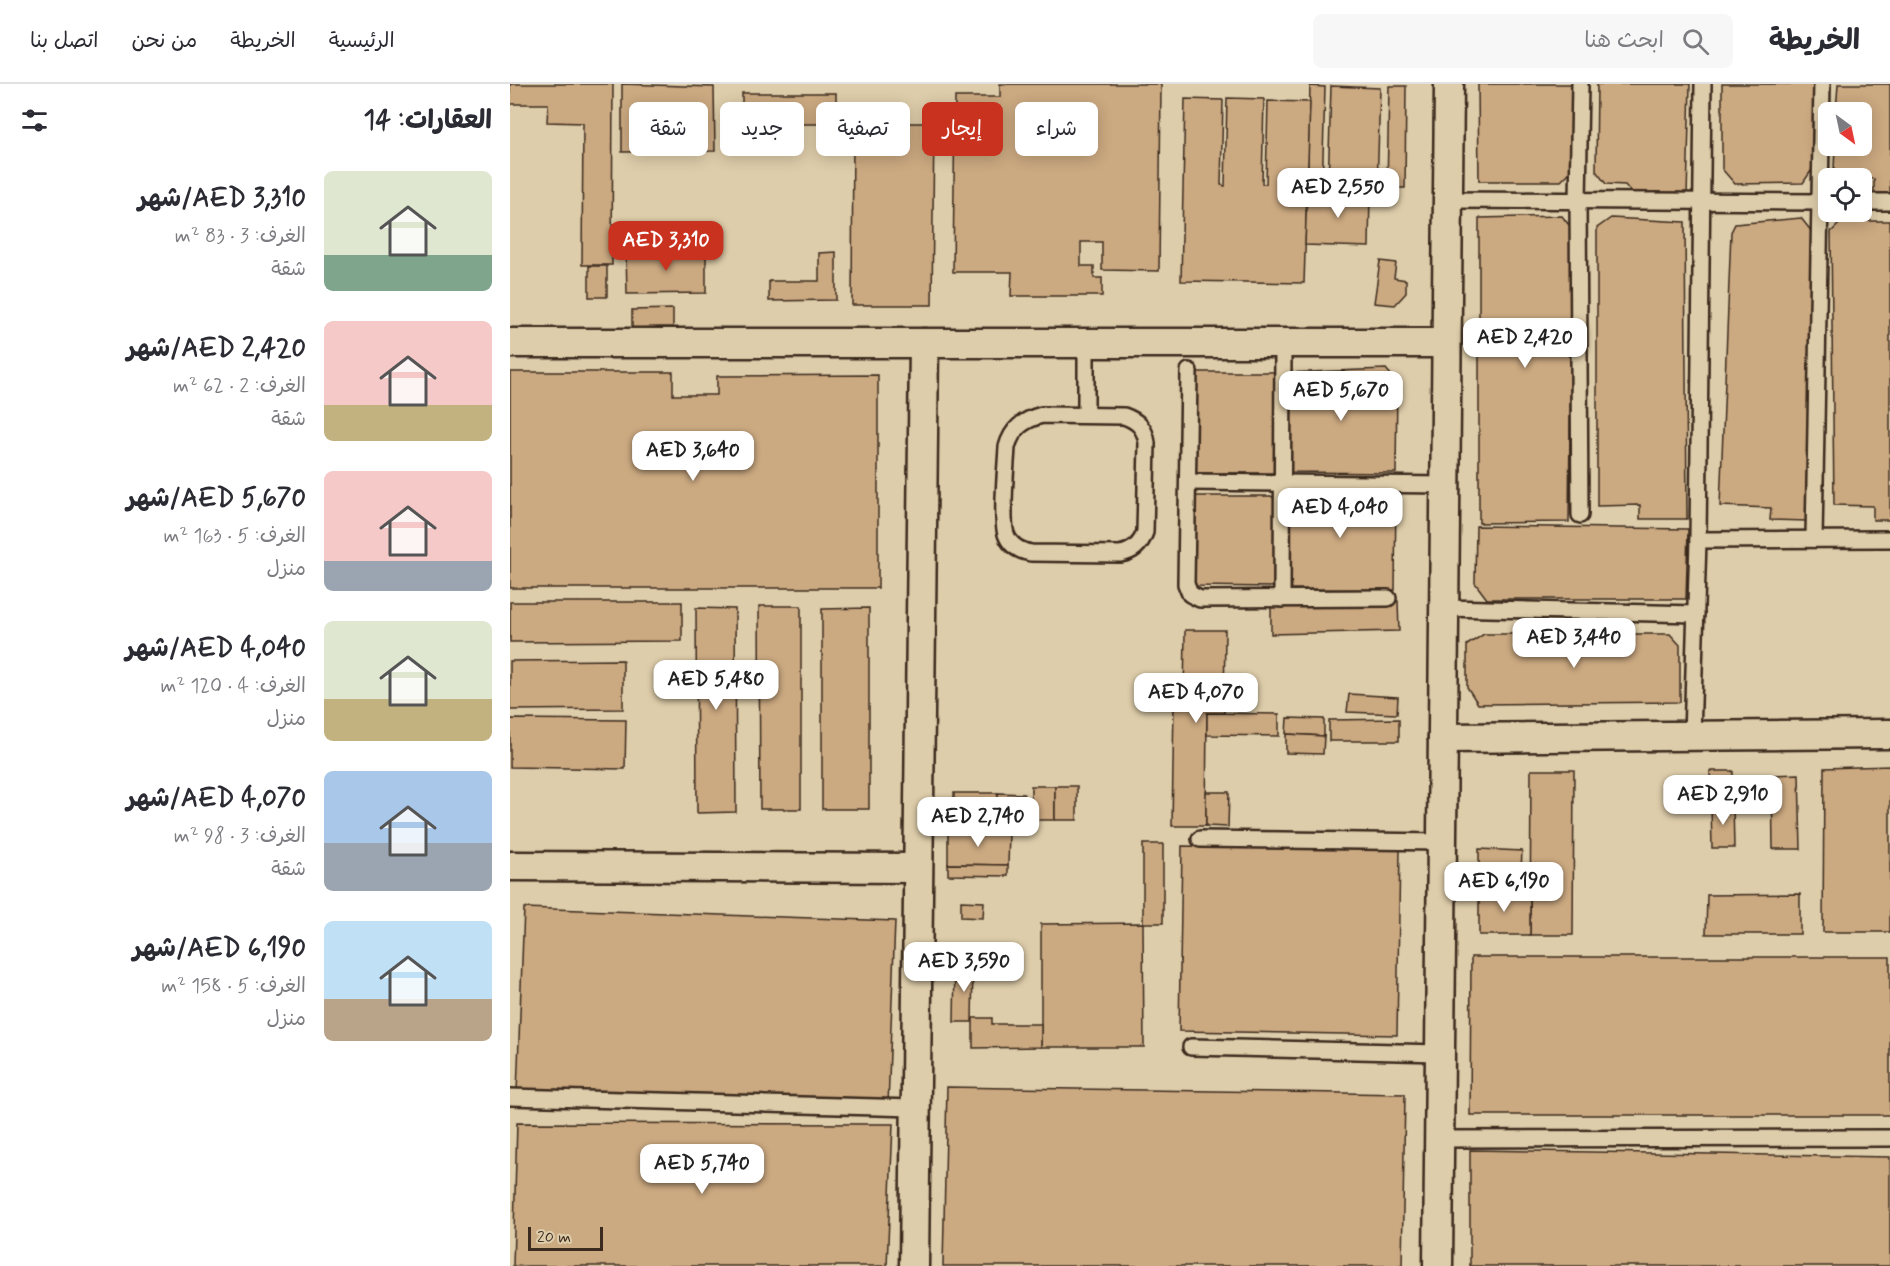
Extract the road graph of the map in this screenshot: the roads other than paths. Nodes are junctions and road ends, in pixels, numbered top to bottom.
1 (1449, 84) edge
2 (1580, 84) edge
3 (1702, 84) edge
4 (1822, 84) edge
5 (1823, 168) edge
6 (1448, 200) junction
7 (1578, 201) junction
8 (1703, 201) junction
9 (1818, 202) edge
10 (1872, 202) edge
11 (1890, 202) edge
12 (1823, 222) edge
13 (510, 343) edge
14 (924, 343) junction
15 (1086, 343) junction
16 (1283, 343) junction
17 (1446, 343) junction
18 (1189, 372) dead end
19 (1086, 415) junction
20 (1188, 482) junction
21 (1283, 484) junction
22 (1445, 485) junction
23 (1580, 515) dead end
24 (1814, 539) junction
25 (1890, 539) edge
26 (1698, 540) junction
27 (1388, 598) dead end
28 (1282, 599) junction
29 (1444, 608) junction
30 (1696, 614) junction
31 (1890, 734) edge
32 (1692, 736) junction
33 (1443, 738) junction
34 (1200, 839) dead end
35 (1442, 842) junction
36 (510, 866) edge
37 (917, 867) junction
38 (1191, 1047) dead end
39 (1440, 1053) junction
40 (510, 1097) edge
41 (915, 1108) junction
42 (1890, 1138) edge
43 (1439, 1139) junction
44 (914, 1266) edge
45 (1438, 1266) edge

1 - 6 street
2 - 7 lane
3 - 8 lane
4 - 5 lane
6 - 7 lane
6 - 17 street
7 - 8 lane
7 - 23 lane
8 - 9 lane
8 - 26 lane
10 - 11 lane
12 - 24 lane
13 - 14 street
14 - 15 street
14 - 37 street
15 - 16 street
15 - 19 lane
16 - 17 street
16 - 21 lane
17 - 22 street
18 - 20 lane
19 - 19 lane
20 - 21 lane
20 - 28 lane
21 - 22 lane
21 - 28 lane
22 - 29 street
24 - 25 lane
24 - 26 lane
26 - 30 lane
27 - 28 lane
29 - 30 lane
29 - 33 street
30 - 32 lane
31 - 32 street
32 - 33 street
33 - 35 street
34 - 35 lane
35 - 39 street
36 - 37 street
37 - 41 street
38 - 39 lane
39 - 43 street
40 - 41 lane
41 - 44 street
42 - 43 lane
43 - 45 street

